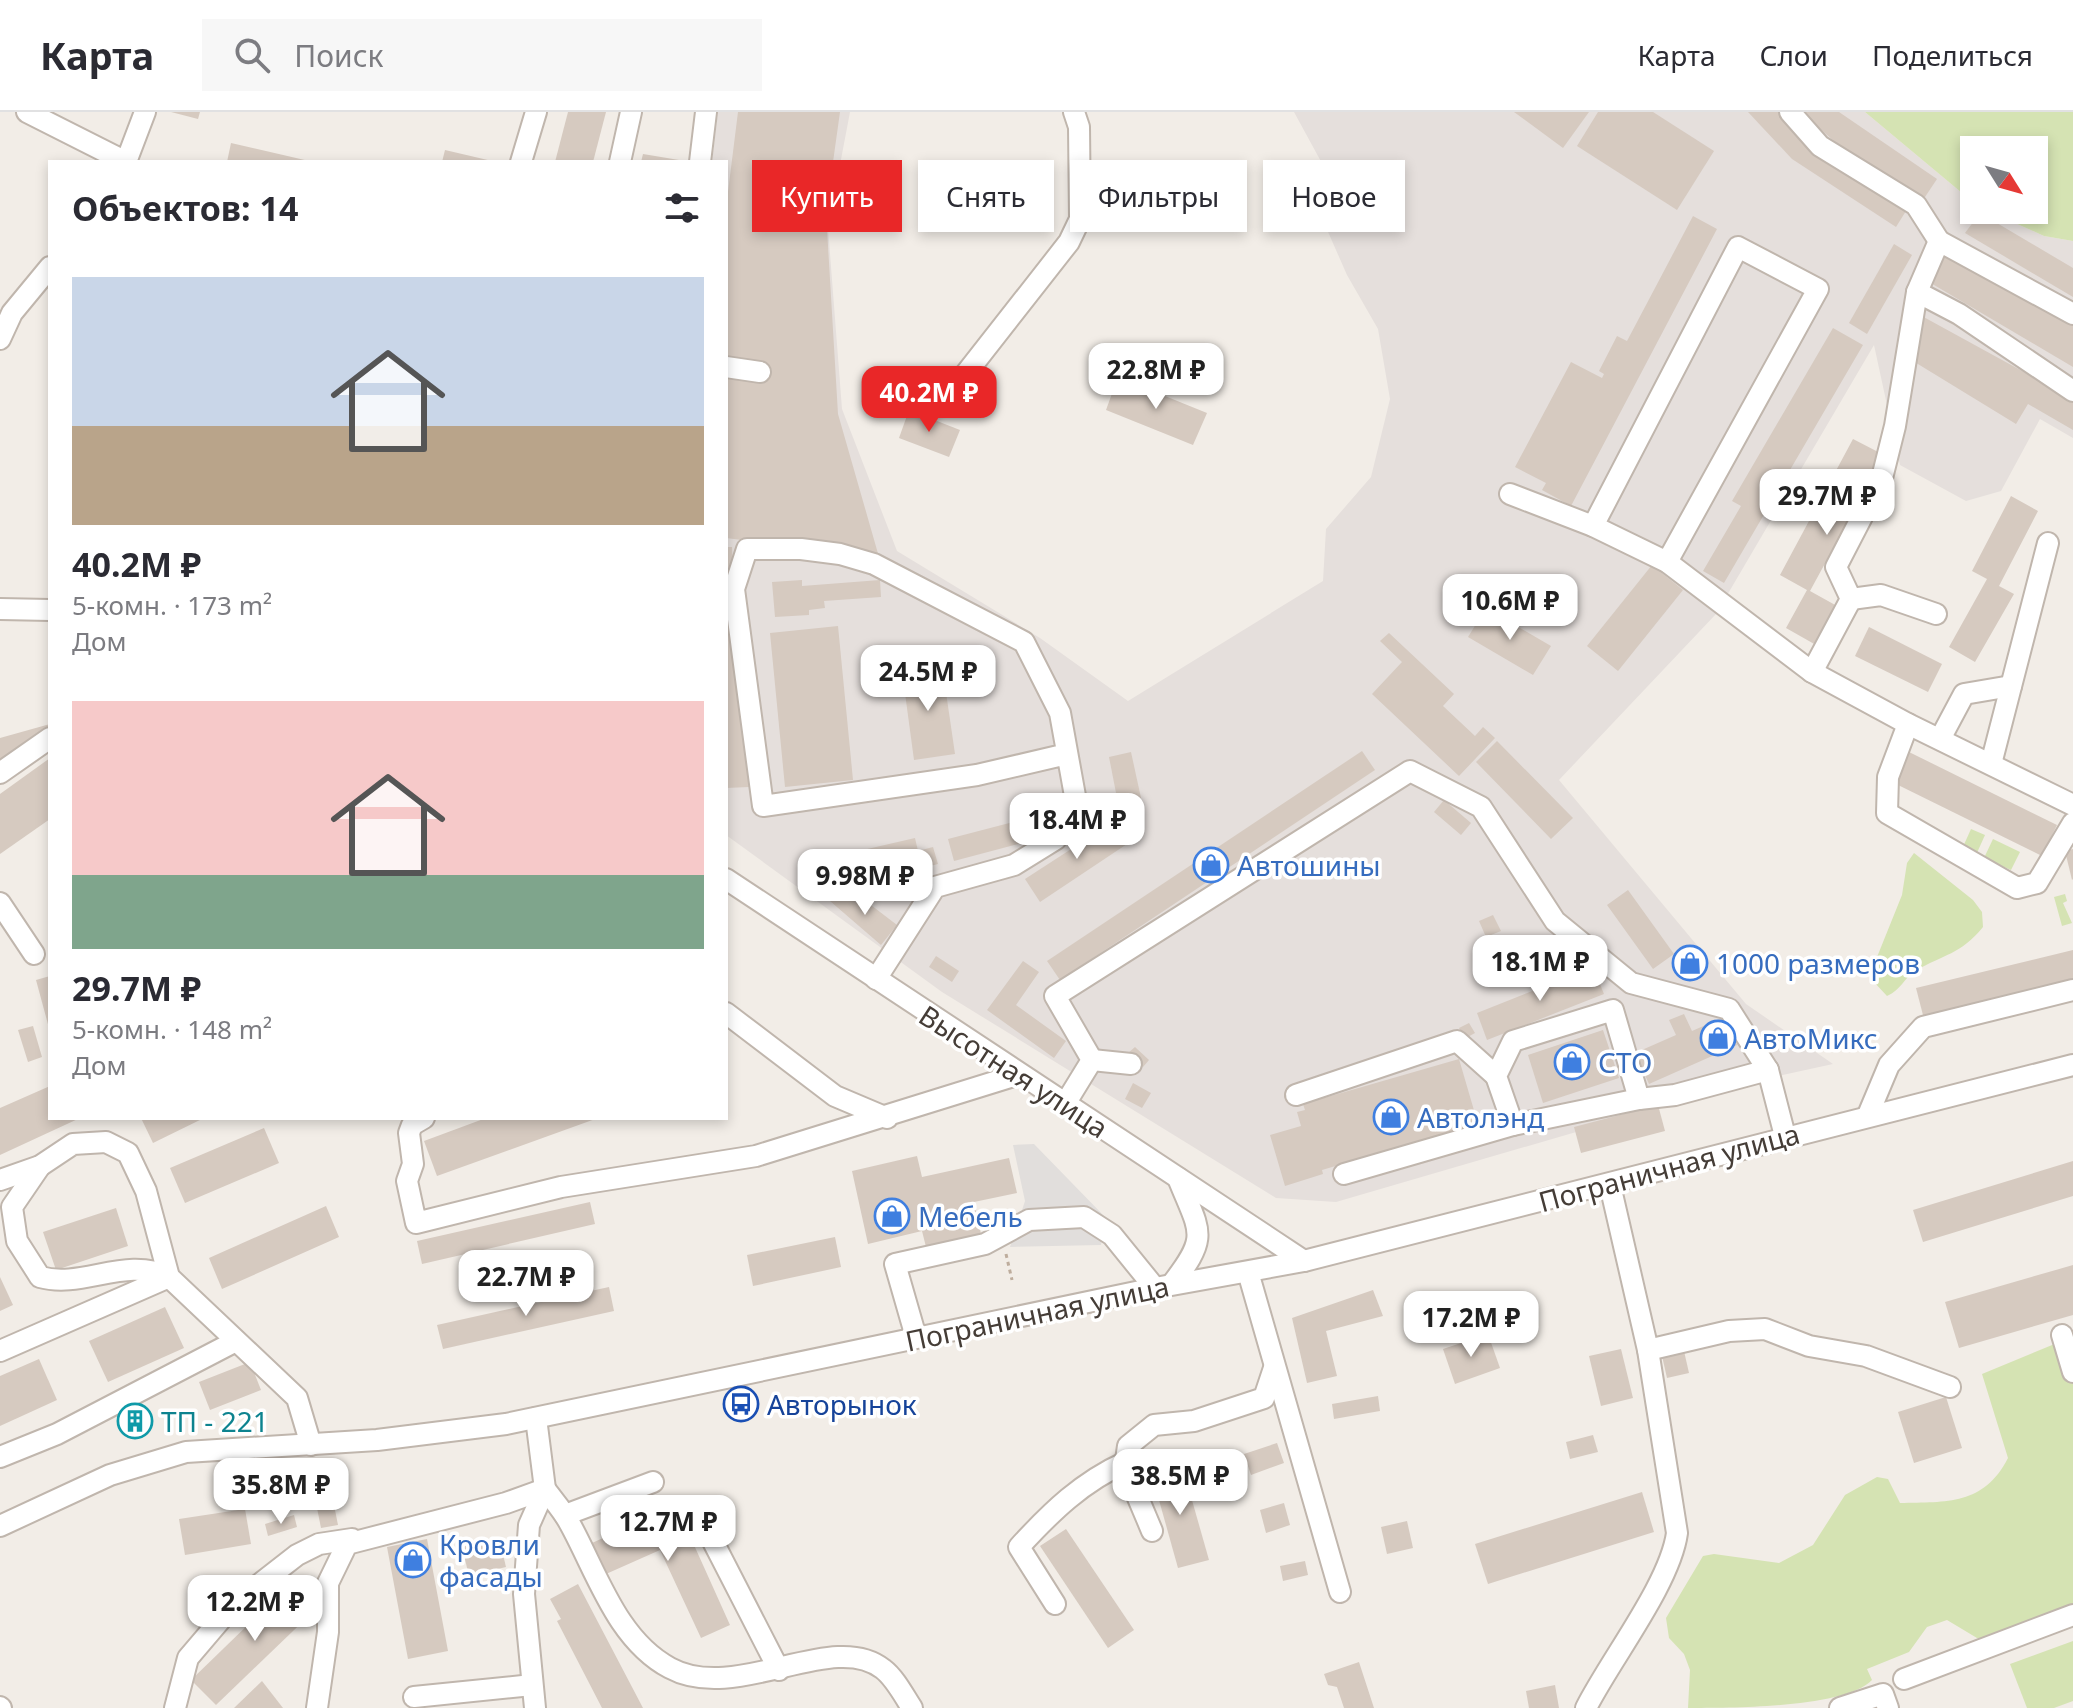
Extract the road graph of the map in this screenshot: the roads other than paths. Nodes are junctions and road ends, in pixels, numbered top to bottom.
1 (27, 112) edge
2 (145, 112) edge
3 (536, 112) edge
4 (631, 112) edge
5 (706, 112) edge
6 (1074, 112) edge
7 (1790, 112) edge
8 (122, 160) edge
9 (127, 160) edge
10 (522, 160) edge
11 (620, 160) edge
12 (700, 160) edge
13 (1939, 241) junction
14 (48, 269) edge
15 (1917, 292) junction
16 (2073, 314) edge
17 (0, 339) edge
18 (728, 367) edge
19 (760, 372) dead end
20 (953, 390) dead end
21 (2073, 391) edge
22 (1510, 494) dead end
23 (1593, 526) junction
24 (2048, 543) dead end
25 (1667, 562) junction
26 (1851, 599) junction
27 (0, 609) edge
28 (48, 610) edge
29 (1936, 614) dead end
30 (1812, 672) junction
31 (2011, 686) junction
32 (1908, 724) junction
33 (48, 739) edge
34 (1940, 739) junction
35 (1067, 754) junction
36 (1991, 764) junction
37 (0, 773) edge
38 (2070, 796) edge
39 (2073, 823) edge
40 (728, 880) edge
41 (0, 903) edge
42 (34, 954) dead end
43 (876, 979) junction
44 (1631, 983) junction
45 (2073, 990) edge
46 (1613, 1010) junction
47 (729, 1019) edge
48 (1092, 1060) junction
49 (1131, 1064) dead end
50 (2073, 1065) edge
51 (1768, 1070) junction
52 (1020, 1074) junction
53 (1496, 1076) junction
54 (1296, 1095) dead end
55 (1639, 1099) junction
56 (1065, 1104) junction
57 (1868, 1115) junction
58 (887, 1118) junction
59 (421, 1120) edge
60 (1513, 1125) junction
61 (1785, 1136) junction
62 (40, 1166) junction
63 (1344, 1174) dead end
64 (1178, 1178) junction
65 (0, 1180) edge
66 (1610, 1185) junction
67 (6, 1202) edge
68 (1304, 1261) junction
69 (1248, 1272) junction
70 (169, 1277) junction
71 (1164, 1286) junction
72 (2062, 1335) dead end
73 (916, 1337) junction
74 (236, 1341) junction
75 (1648, 1350) junction
76 (0, 1351) edge
77 (1274, 1368) junction
78 (2073, 1372) edge
79 (1950, 1387) dead end
80 (536, 1418) junction
81 (311, 1445) junction
82 (0, 1457) edge
83 (1126, 1462) junction
84 (653, 1482) dead end
85 (545, 1489) junction
86 (565, 1515) junction
87 (704, 1524) dead end
88 (0, 1526) edge
89 (1152, 1531) dead end
90 (352, 1539) junction
91 (1340, 1592) dead end
92 (1055, 1604) dead end
93 (2073, 1615) edge
94 (779, 1670) junction
95 (1904, 1679) dead end
96 (532, 1685) junction
97 (414, 1697) dead end
98 (175, 1708) edge
99 (317, 1708) edge
100 (535, 1708) edge
101 (912, 1708) edge
102 (1586, 1708) edge
103 (1840, 1708) edge
104 (1888, 1708) edge

1 - 8 street
2 - 9 street
3 - 10 street
4 - 11 street
5 - 12 street
6 - 20 street
7 - 13 street
13 - 15 street
13 - 16 street
14 - 17 street
15 - 21 street
15 - 26 street
18 - 19 street
22 - 23 street
23 - 25 street
23 - 25 street
24 - 31 street
25 - 30 street
26 - 29 street
26 - 30 street
27 - 28 street
30 - 32 street
31 - 34 street
31 - 36 street
32 - 34 street
32 - 39 street
33 - 37 street
34 - 36 street
35 - 35 street
35 - 43 street
36 - 38 street
40 - 43 street, Высотная улица
41 - 42 street
43 - 52 street, Высотная улица
44 - 46 street
44 - 48 street
44 - 51 street
45 - 57 street
46 - 53 street
46 - 55 street
47 - 58 street
48 - 49 street
48 - 56 street
50 - 57 street, Пограничная улица
51 - 55 street
51 - 61 street
52 - 56 street, Высотная улица
52 - 58 street
53 - 54 street
53 - 60 street
55 - 60 street
56 - 64 street, Высотная улица
57 - 61 street, Пограничная улица
58 - 59 street
60 - 63 street
61 - 66 street, Пограничная улица
62 - 65 street
62 - 67 street
62 - 70 street
64 - 68 street, Высотная улица
64 - 71 street
66 - 68 street, Пограничная улица
66 - 75 street
67 - 70 street
68 - 69 street, Пограничная улица
69 - 71 street, Пограничная улица
69 - 77 street
70 - 74 street
70 - 76 street
71 - 73 street, Пограничная улица
71 - 73 street
72 - 78 street
73 - 80 street, Пограничная улица
74 - 81 street
74 - 82 street
75 - 79 street
75 - 102 street
77 - 83 street
77 - 91 street
80 - 81 street, Пограничная улица
80 - 85 street
81 - 88 street, Пограничная улица
83 - 89 street
83 - 92 street
84 - 86 street
85 - 86 street
85 - 90 street
85 - 96 street
86 - 94 street
87 - 94 street
90 - 98 street
90 - 99 street
93 - 95 street
94 - 101 street
96 - 97 street
96 - 100 street
103 - 104 street

